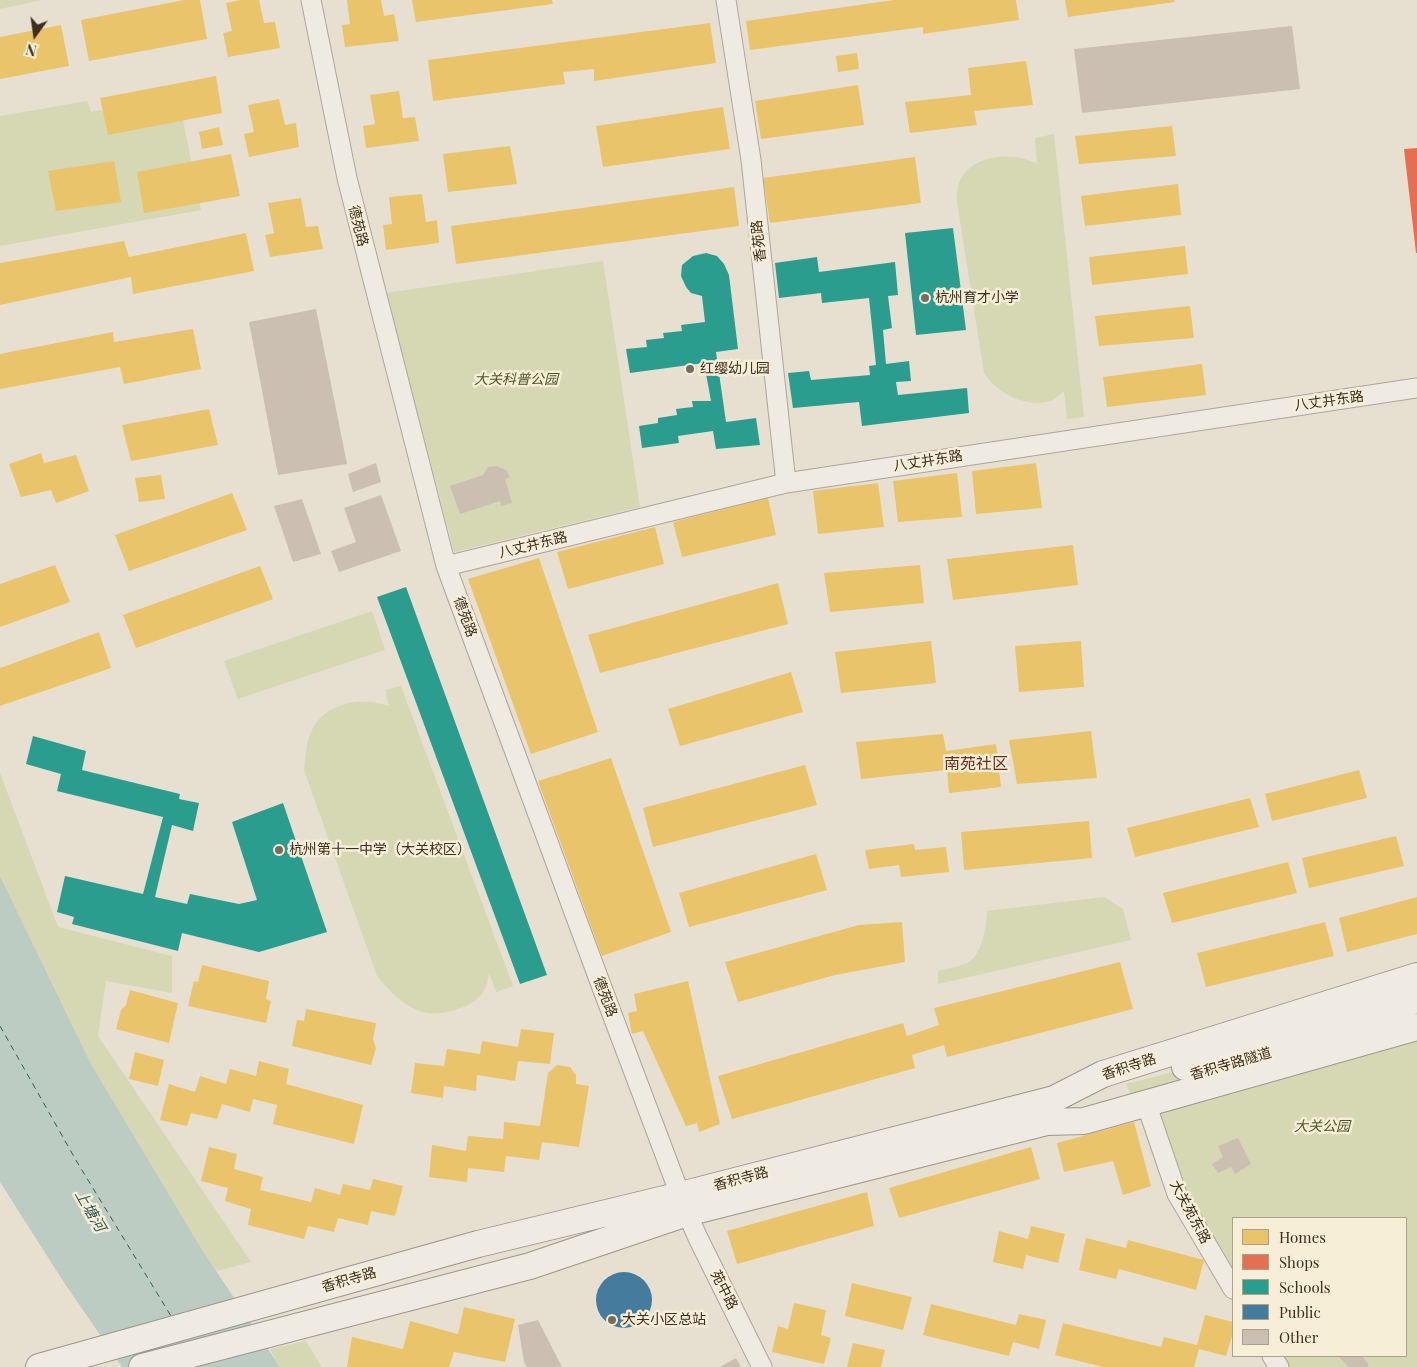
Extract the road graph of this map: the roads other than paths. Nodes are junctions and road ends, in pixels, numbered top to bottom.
1 (311, 0) edge
2 (726, 0) edge
3 (1417, 388) edge
4 (786, 483) junction
5 (446, 566) junction
6 (1417, 976) edge
7 (1417, 1000) edge
8 (1417, 1011) edge
9 (1417, 1027) edge
10 (1146, 1103) junction
11 (1051, 1110) junction
12 (684, 1204) junction
13 (1232, 1287) edge
14 (49, 1364) edge
15 (142, 1367) edge
16 (762, 1367) edge

1 - 5 street, 德苑路
2 - 4 street, 香苑路
3 - 4 street, 八丈井东路
4 - 5 street, 八丈井东路
5 - 12 street, 德苑路
6 - 11 main road, 香积寺路
7 - 11 main road, 香积寺路隧道
8 - 11 main road, 香积寺路隧道
9 - 10 main road, 香积寺路
10 - 11 main road, 香积寺路
10 - 13 street, 大关苑东路
11 - 12 main road, 香积寺路
12 - 14 main road, 香积寺路
12 - 15 main road, 香积寺路
12 - 16 street, 苑中路

